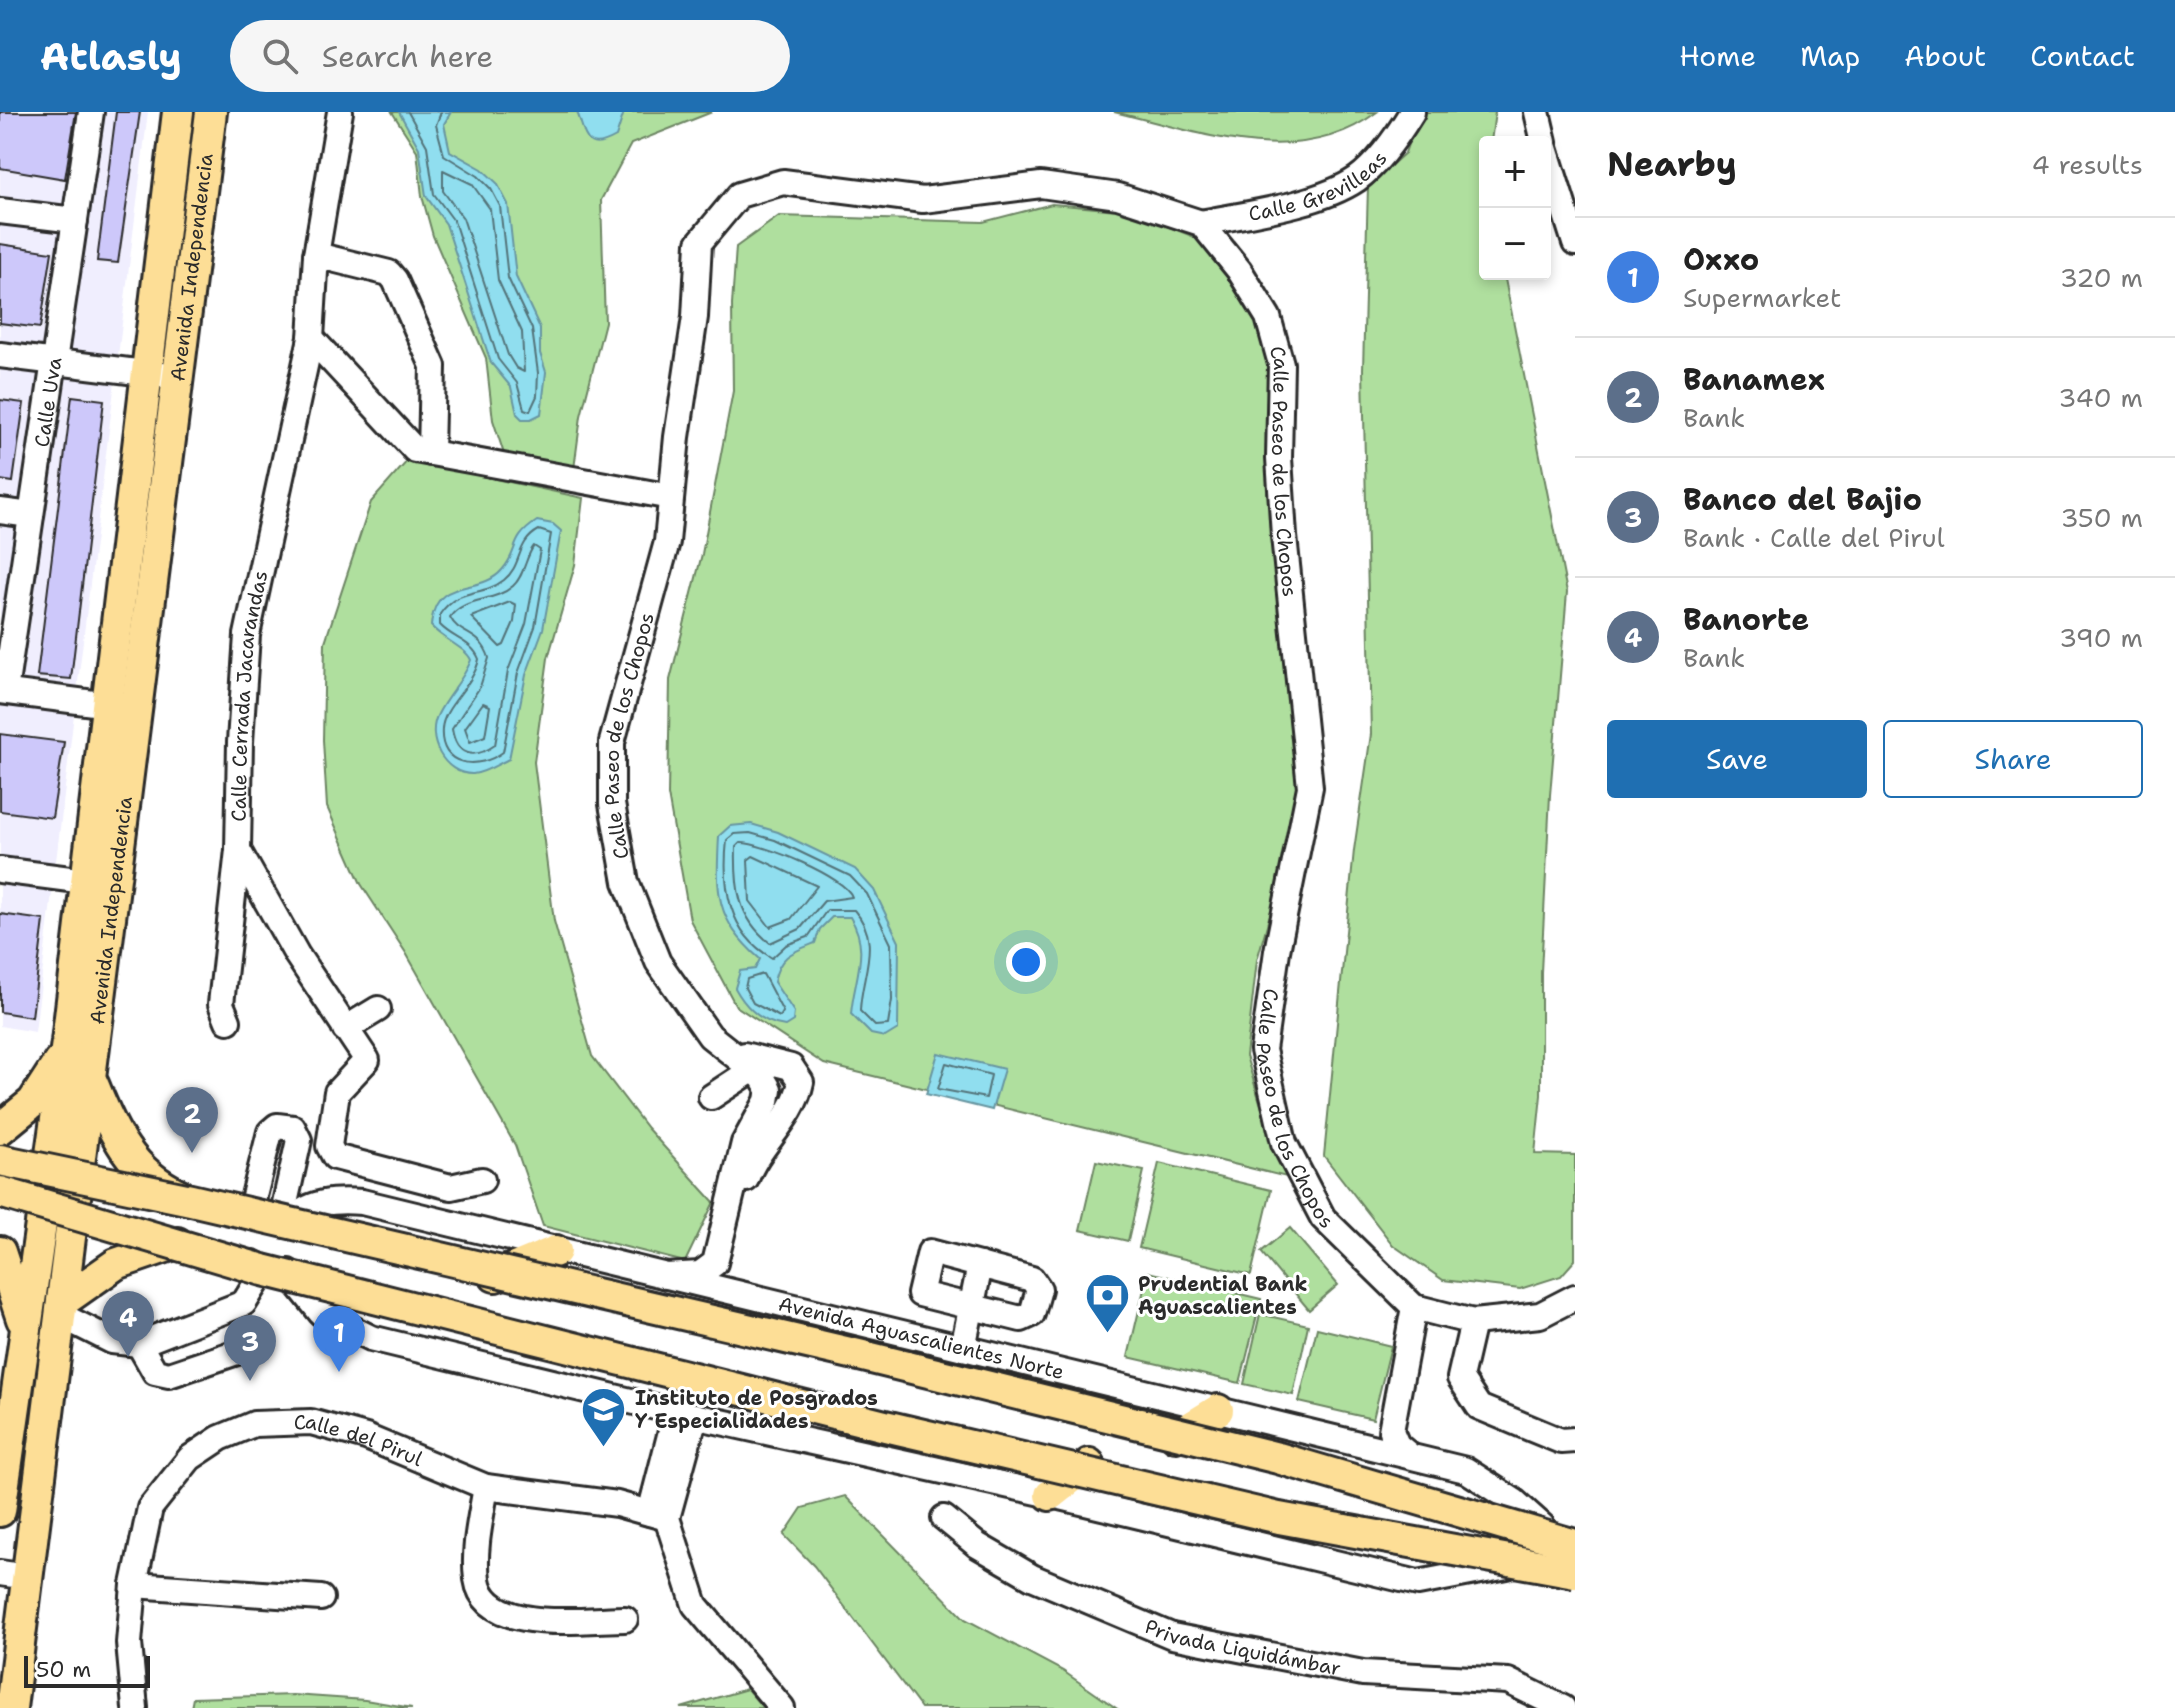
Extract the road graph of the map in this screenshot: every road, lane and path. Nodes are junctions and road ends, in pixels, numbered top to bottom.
1 (91, 112) edge
2 (178, 112) edge
3 (211, 112) edge
4 (340, 112) edge
5 (1412, 112) edge
6 (1537, 112) edge
7 (1542, 136) edge
8 (1551, 167) edge
9 (0, 211) edge
10 (75, 220) junction
11 (1201, 223) junction
12 (1575, 243) edge
13 (316, 255) junction
14 (311, 338) junction
15 (0, 355) edge
16 (54, 362) junction
17 (144, 373) junction
18 (345, 376) junction
19 (177, 377) junction
20 (302, 381) junction
21 (431, 453) junction
22 (671, 497) junction
23 (0, 511) edge
24 (31, 515) junction
25 (2, 691) edge
26 (106, 704) junction
27 (137, 708) junction
28 (238, 850) junction
29 (0, 870) edge
30 (84, 881) junction
31 (116, 885) junction
32 (378, 1009) dead end
33 (228, 1021) dead end
34 (345, 1029) junction
35 (67, 1042) junction
36 (723, 1047) junction
37 (752, 1070) junction
38 (92, 1082) junction
39 (711, 1097) dead end
40 (0, 1129) edge
41 (0, 1147) edge
42 (0, 1154) edge
43 (0, 1160) edge
44 (47, 1166) junction
45 (78, 1174) junction
46 (482, 1180) dead end
47 (0, 1192) edge
48 (185, 1198) junction
49 (0, 1202) edge
50 (42, 1211) junction
51 (250, 1212) junction
52 (72, 1221) junction
53 (286, 1222) junction
54 (177, 1243) junction
55 (556, 1251) junction
56 (0, 1252) edge
57 (253, 1263) junction
58 (980, 1265) junction
59 (287, 1270) junction
60 (495, 1276) junction
61 (666, 1276) junction
62 (1574, 1298) edge
63 (971, 1307) junction
64 (1414, 1307) junction
65 (61, 1308) junction
66 (803, 1308) junction
67 (1473, 1322) junction
68 (25, 1331) junction
69 (139, 1344) junction
70 (252, 1347) dead end
71 (963, 1348) junction
72 (1218, 1410) junction
73 (685, 1414) junction
74 (1392, 1415) junction
75 (1176, 1436) junction
76 (1575, 1440) edge
77 (1358, 1443) junction
78 (1408, 1454) junction
79 (3, 1462) edge
80 (1089, 1464) junction
81 (486, 1487) junction
82 (1050, 1495) junction
83 (0, 1511) edge
84 (659, 1516) junction
85 (944, 1518) dead end
86 (1542, 1526) junction
87 (1575, 1535) edge
88 (1575, 1545) edge
89 (1507, 1566) junction
90 (1575, 1572) edge
91 (14, 1575) edge
92 (1575, 1579) edge
93 (134, 1585) junction
94 (321, 1598) dead end
95 (625, 1619) dead end
96 (11, 1708) edge
97 (135, 1708) edge
98 (782, 1708) edge
99 (1563, 1708) edge

1 - 10 street, Calle Uva
2 - 17 main road, Avenida Independencia
3 - 19 main road, Avenida Independencia
4 - 13 street
5 - 11 street, Calle Grevilleas
6 - 7 street
8 - 12 street
9 - 10 street
10 - 16 street, Calle Uva
11 - 22 street, Calle Paseo de los Chopos
11 - 64 street, Calle Paseo de los Chopos
13 - 14 street
13 - 21 street
14 - 18 street
14 - 20 street, Calle Cerrada Jacarandas
15 - 16 street
16 - 17 street
16 - 24 street, Calle Uva
17 - 19 street
17 - 26 main road, Avenida Independencia
18 - 20 street
18 - 21 street
19 - 27 main road, Avenida Independencia
20 - 28 street, Calle Cerrada Jacarandas
21 - 22 street
22 - 36 street, Calle Paseo de los Chopos
23 - 24 street
24 - 25 street, Calle Uva
25 - 26 street
26 - 27 street
26 - 30 main road, Avenida Independencia
27 - 31 main road, Avenida Independencia
28 - 33 street
28 - 34 street, Calle Cerrada Jacarandas
29 - 30 street
30 - 31 street
30 - 35 main road, Avenida Independencia
31 - 38 main road, Avenida Independencia
32 - 34 street
34 - 46 street, Calle Cerrada Jacarandas
35 - 40 main road
35 - 44 main road, Avenida Independencia
36 - 37 street, Calle Paseo de los Chopos
36 - 66 street, Calle Paseo de los Chopos
37 - 39 street
37 - 61 street, Calle Paseo de los Chopos
38 - 45 main road, Avenida Independencia
38 - 48 main road
41 - 48 main road
42 - 44 main road, Avenida Aguascalientes Norte
43 - 48 main road, bridge
44 - 45 main road, Avenida Aguascalientes Norte
44 - 50 main road, Avenida Independencia
45 - 48 main road, Avenida Aguascalientes Norte
45 - 52 main road, Avenida Independencia
47 - 90 main road, bridge
48 - 51 main road, Avenida Aguascalientes Norte
48 - 88 main road, bridge
49 - 50 main road
50 - 52 main road
50 - 68 main road, Avenida Independencia
51 - 53 main road, Avenida Aguascalientes Norte
51 - 53 street
52 - 54 main road
52 - 65 main road, Avenida Independencia
53 - 55 street, Avenida Aguascalientes Norte
53 - 60 main road, Avenida Aguascalientes Norte
54 - 57 main road
54 - 65 main road
55 - 60 main road
55 - 61 street, Avenida Aguascalientes Norte
56 - 68 main road
57 - 59 main road
57 - 69 street
58 - 63 street
58 - 63 street
58 - 63 street
59 - 73 street
59 - 80 main road
60 - 75 main road, Avenida Aguascalientes Norte
61 - 66 street, Avenida Aguascalientes Norte
62 - 67 street
63 - 71 street
64 - 67 street
64 - 74 street
65 - 69 street
65 - 91 main road, Avenida Independencia
66 - 71 street, Avenida Aguascalientes Norte
67 - 76 street
68 - 79 main road, Avenida Independencia
69 - 70 street
71 - 72 street, Avenida Aguascalientes Norte
72 - 75 main road
72 - 77 street, Avenida Aguascalientes Norte
73 - 82 street
73 - 84 street
74 - 77 street
74 - 78 street
75 - 86 main road, Avenida Aguascalientes Norte
77 - 78 street, Avenida Aguascalientes Norte
78 - 86 street, Avenida Aguascalientes Norte
79 - 83 main road, Avenida Independencia
80 - 82 main road
80 - 89 main road
81 - 84 street, Calle del Pirul
81 - 93 street, Calle del Pirul
81 - 95 street
82 - 89 street
84 - 98 street
85 - 99 street, Privada Liquidámbar
86 - 87 main road, Avenida Aguascalientes Norte
89 - 92 main road
91 - 96 main road, Avenida Independencia
93 - 94 street
93 - 97 street, Calle del Pirul

